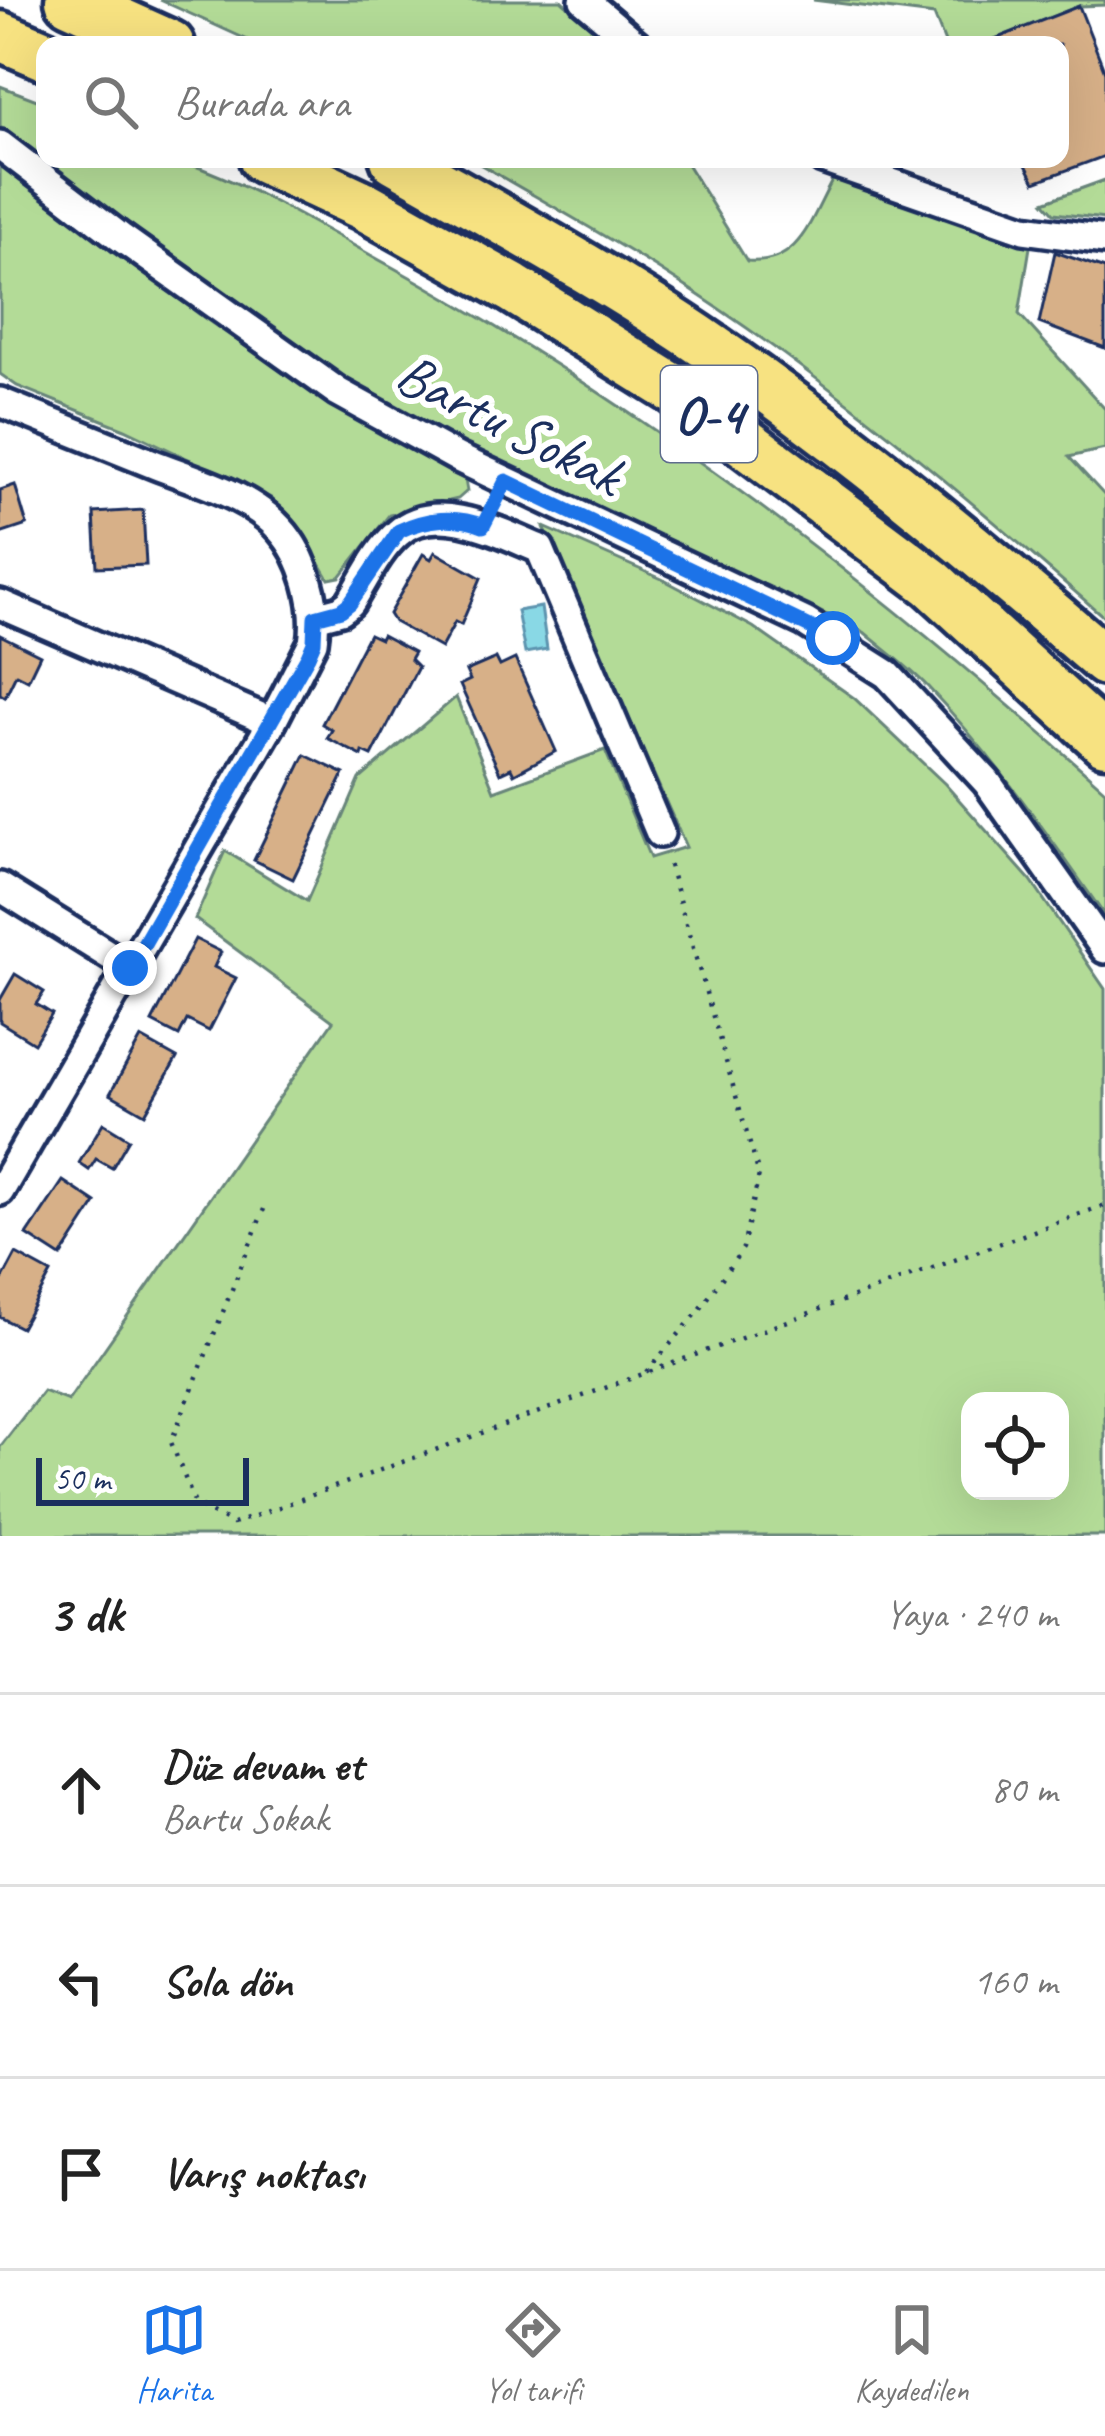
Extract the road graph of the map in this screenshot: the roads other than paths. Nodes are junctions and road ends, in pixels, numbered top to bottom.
1 (70, 0) edge
2 (584, 0) edge
3 (0, 36) edge
4 (151, 36) edge
5 (626, 36) edge
6 (36, 51) edge
7 (0, 145) edge
8 (283, 168) edge
9 (409, 168) edge
10 (849, 168) edge
11 (1105, 240) edge
12 (0, 402) edge
13 (506, 481) junction
14 (483, 526) junction
15 (0, 604) edge
16 (315, 617) junction
17 (1105, 661) edge
18 (272, 722) junction
19 (1105, 741) edge
20 (660, 833) road end
21 (0, 887) edge
22 (1105, 949) edge
23 (130, 968) junction
24 (0, 1191) edge

1 - 4 highway
2 - 5 street
3 - 6 highway
7 - 13 street, Bartu Sokak
8 - 19 highway, O-4
9 - 17 highway, O-4
10 - 11 street
12 - 16 street
13 - 14 street
13 - 22 street, Bartu Sokak
14 - 16 street
14 - 20 street
15 - 18 street
16 - 18 street
18 - 23 street
21 - 23 street
23 - 24 street

